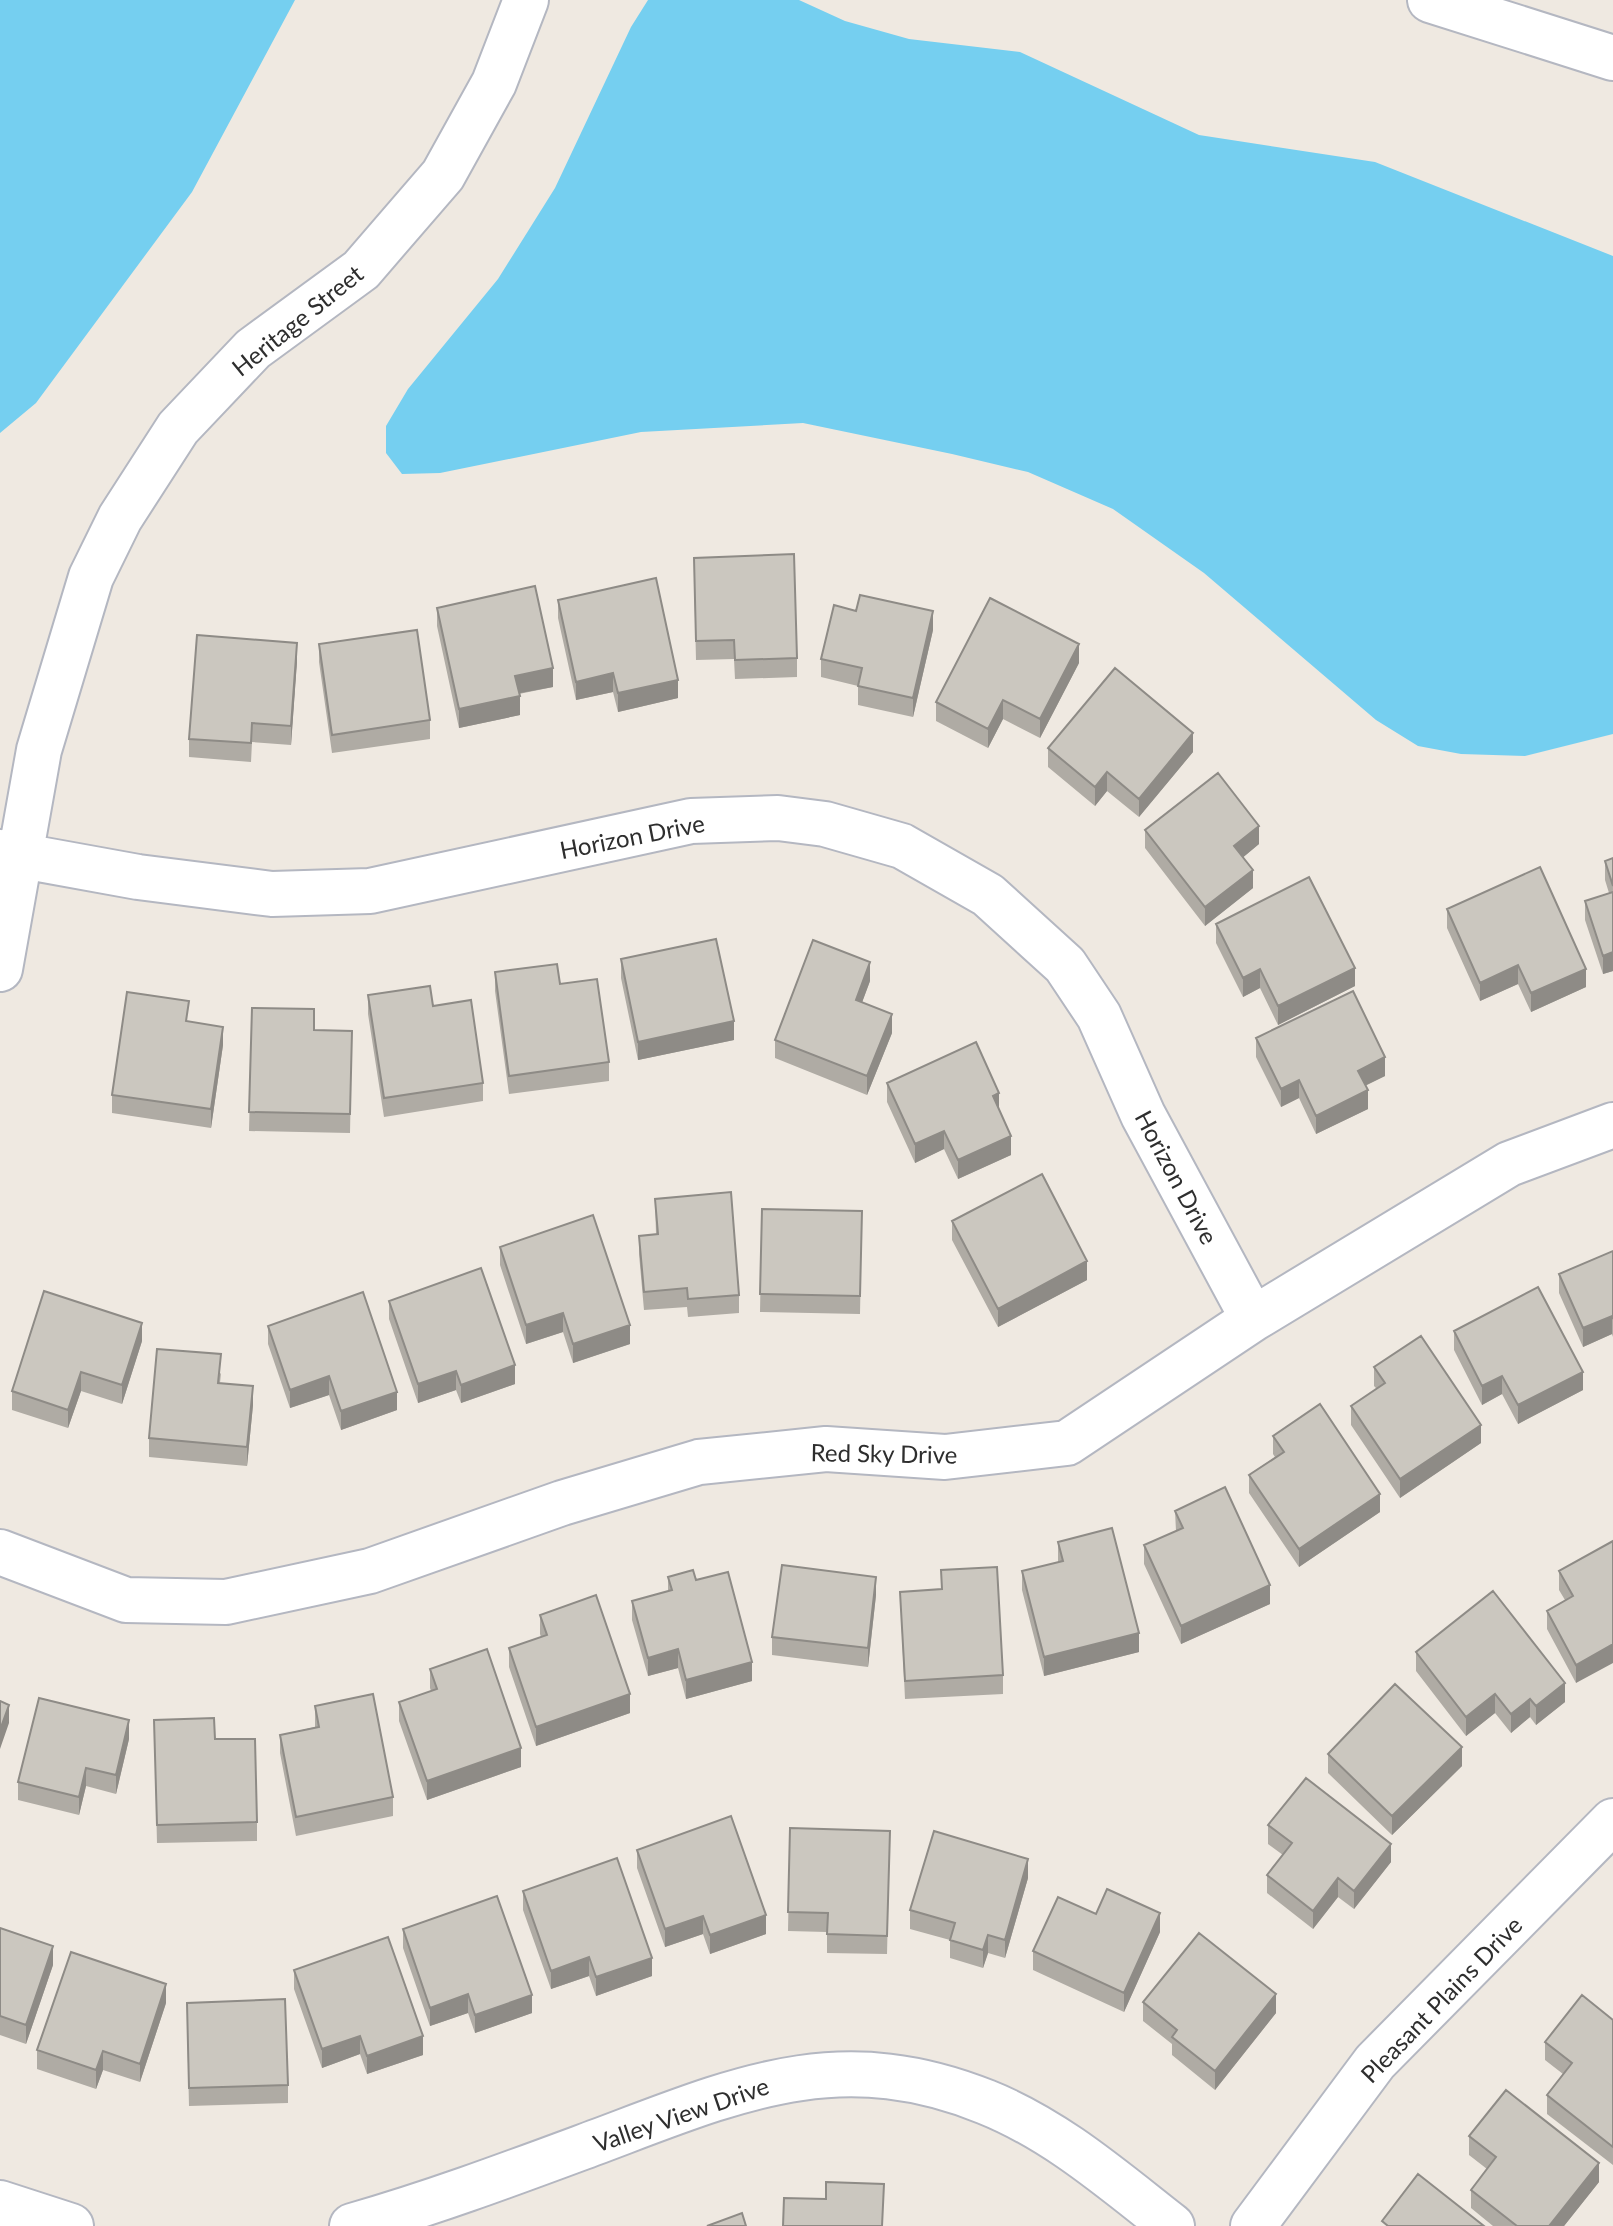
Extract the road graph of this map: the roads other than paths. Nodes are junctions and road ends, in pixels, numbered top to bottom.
1 (526, 0) edge
2 (1430, 0) edge
3 (1613, 58) edge
4 (10, 853) edge
5 (0, 969) edge
6 (1613, 1125) edge
7 (1253, 1319) junction
8 (0, 1552) edge
9 (1613, 1821) edge
10 (0, 2203) edge
11 (71, 2226) edge
12 (352, 2226) edge
13 (1172, 2226) edge
14 (1253, 2226) edge

1 - 4 street, Heritage Street
2 - 3 street
4 - 5 street, Heritage Street
4 - 7 street, Horizon Drive
6 - 7 street, Red Sky Drive
7 - 8 street, Red Sky Drive
9 - 14 street, Pleasant Plains Drive
10 - 11 street
12 - 13 street, Valley View Drive

